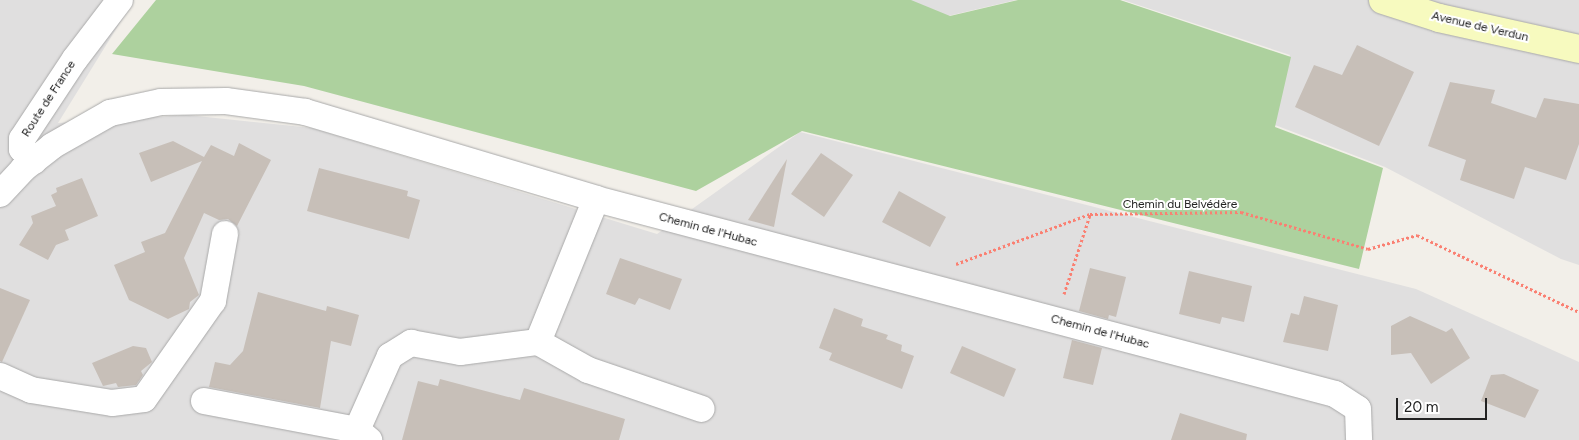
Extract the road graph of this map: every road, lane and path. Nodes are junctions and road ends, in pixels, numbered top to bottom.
1 (120, 0) edge
2 (1383, 0) edge
3 (1579, 49) edge
4 (34, 160) junction
5 (0, 194) edge
6 (596, 199) junction
7 (1090, 214) junction
8 (225, 234) dead end
9 (952, 265) dead end
10 (1579, 312) edge
11 (1056, 320) junction
12 (538, 342) junction
13 (0, 376) edge
14 (204, 401) dead end
15 (702, 409) dead end
16 (363, 435) edge
17 (1359, 440) edge

1 - 4 street, Route de France
2 - 3 main road, Avenue de Verdun
4 - 5 street
4 - 6 street, Chemin de l'Hubac
6 - 11 street, Chemin de l'Hubac
6 - 12 street
7 - 9 path, Chemin du Belvédère
7 - 10 path, Chemin du Belvédère
7 - 11 path
8 - 13 street
11 - 17 street, Chemin de l'Hubac
12 - 15 street
12 - 16 street
14 - 16 street

